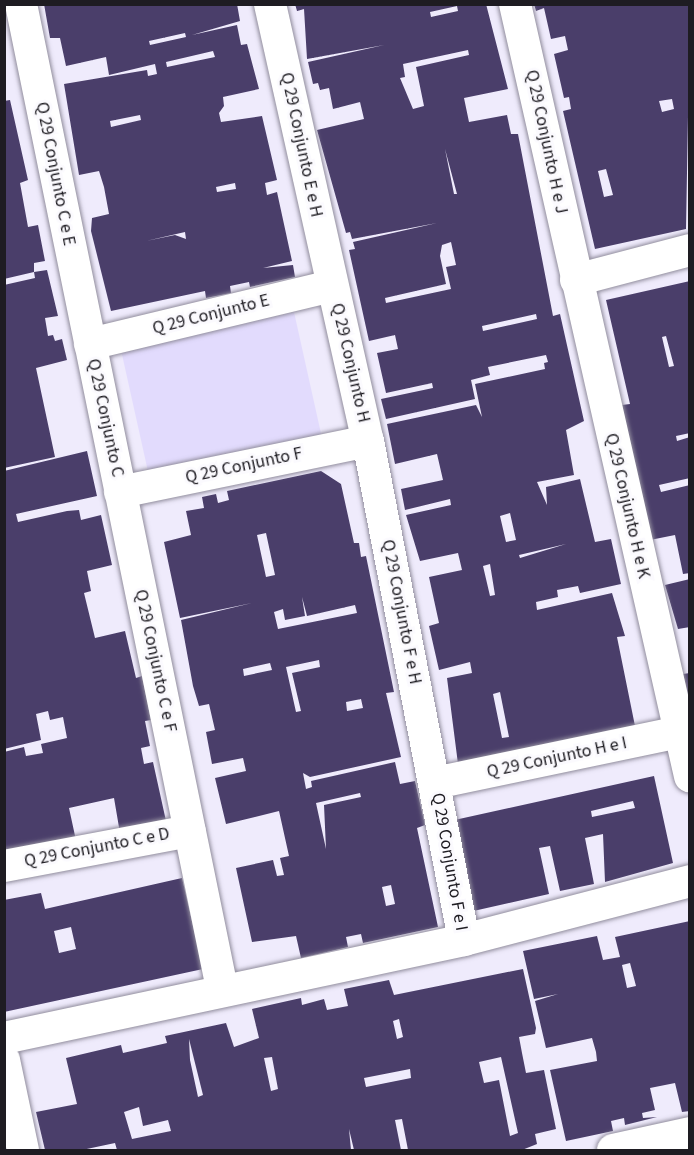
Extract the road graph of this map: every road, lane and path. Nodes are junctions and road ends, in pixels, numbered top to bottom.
1 (21, 4) edge
2 (270, 4) edge
3 (515, 4) edge
4 (690, 250) edge
5 (576, 280) junction
6 (332, 286) junction
7 (90, 344) junction
8 (368, 441) junction
9 (120, 492) junction
10 (679, 732) junction
11 (690, 776) edge
12 (435, 783) junction
13 (190, 831) junction
14 (4, 866) edge
15 (690, 881) edge
16 (464, 940) junction
17 (222, 988) junction
18 (4, 1038) edge
19 (4, 1060) edge
20 (690, 1133) edge
21 (23, 1150) edge
22 (614, 1150) edge

1 - 7 street, Q 29 Conjunto C e E
2 - 6 street, Q 29 Conjunto E e H
3 - 5 street, Q 29 Conjunto H e J
4 - 5 street
5 - 10 street, Q 29 Conjunto H e K
6 - 7 street, Q 29 Conjunto E
6 - 8 street, Q 29 Conjunto H
7 - 9 street, Q 29 Conjunto C
8 - 9 street, Q 29 Conjunto F
8 - 12 street, Q 29 Conjunto F e H
9 - 13 street, Q 29 Conjunto C e F
10 - 11 street, Q 29 Conjunto H e K
10 - 12 street, Q 29 Conjunto H e I
12 - 16 street, Q 29 Conjunto F e I
13 - 14 street, Q 29 Conjunto C e D
13 - 17 street, Q 29 Conjunto C e F
15 - 16 street
16 - 17 street
17 - 18 street
19 - 21 street
20 - 22 street

